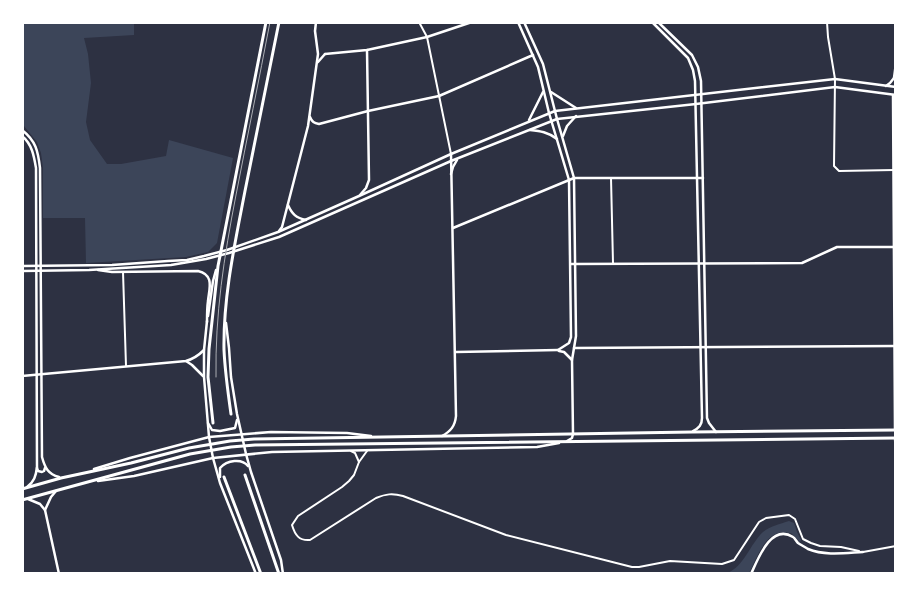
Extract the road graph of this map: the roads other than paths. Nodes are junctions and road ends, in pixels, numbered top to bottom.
1 (266, 22) edge
2 (279, 22) edge
3 (316, 22) edge
4 (419, 22) edge
5 (472, 22) edge
6 (518, 22) edge
7 (524, 22) edge
8 (652, 22) edge
9 (658, 22) edge
10 (827, 22) edge
11 (427, 37) junction
12 (318, 47) junction
13 (366, 50) junction
14 (325, 54) junction
15 (533, 55) junction
16 (317, 63) junction
17 (896, 63) edge
18 (836, 79) junction
19 (895, 80) edge
20 (835, 86) junction
21 (886, 86) junction
22 (896, 87) edge
23 (544, 90) junction
24 (550, 92) junction
25 (696, 95) junction
26 (701, 95) junction
27 (894, 95) edge
28 (439, 96) junction
29 (701, 103) junction
30 (696, 104) junction
31 (686, 105) junction
32 (578, 108) junction
33 (368, 111) junction
34 (555, 111) junction
35 (549, 112) junction
36 (696, 113) junction
37 (576, 116) junction
38 (310, 117) junction
39 (557, 119) junction
40 (551, 120) junction
41 (528, 121) junction
42 (22, 130) edge
43 (528, 130) junction
44 (22, 136) edge
45 (563, 137) junction
46 (557, 139) junction
47 (451, 154) junction
48 (459, 158) junction
49 (451, 162) junction
50 (894, 170) junction
51 (451, 174) junction
52 (574, 178) junction
53 (612, 178) junction
54 (697, 178) junction
55 (703, 178) junction
56 (569, 180) junction
57 (359, 196) junction
58 (288, 204) junction
59 (306, 220) junction
60 (453, 228) junction
61 (278, 232) junction
62 (895, 247) edge
63 (699, 263) junction
64 (704, 263) junction
65 (570, 264) junction
66 (575, 264) junction
67 (613, 264) junction
68 (22, 266) edge
69 (36, 266) junction
70 (41, 266) junction
71 (112, 266) junction
72 (218, 266) junction
73 (89, 270) junction
74 (22, 271) edge
75 (36, 271) junction
76 (41, 271) junction
77 (123, 272) junction
78 (225, 321) junction
79 (207, 322) junction
80 (895, 346) edge
81 (701, 347) junction
82 (706, 347) junction
83 (574, 348) junction
84 (204, 350) junction
85 (558, 350) junction
86 (456, 352) junction
87 (572, 360) junction
88 (186, 361) junction
89 (126, 366) junction
90 (42, 373) junction
91 (36, 374) junction
92 (22, 376) edge
93 (204, 377) junction
94 (231, 414) dead end
95 (237, 414) junction
96 (207, 419) junction
97 (213, 423) dead end
98 (895, 430) edge
99 (692, 432) junction
100 (716, 432) junction
101 (241, 434) junction
102 (573, 434) junction
103 (442, 436) junction
104 (209, 437) junction
105 (378, 437) junction
106 (895, 438) edge
107 (566, 442) junction
108 (349, 450) junction
109 (369, 450) junction
110 (246, 454) junction
111 (896, 454) edge
112 (213, 458) junction
113 (359, 462) junction
114 (45, 466) junction
115 (37, 467) junction
116 (87, 472) junction
117 (251, 472) junction
118 (245, 475) dead end
119 (224, 477) dead end
120 (61, 478) junction
121 (89, 482) junction
122 (220, 483) junction
123 (24, 488) edge
124 (56, 491) junction
125 (24, 499) edge
126 (45, 510) junction
127 (896, 546) edge
128 (863, 552) junction
129 (59, 574) edge
130 (254, 574) edge
131 (262, 574) edge
132 (281, 574) edge
133 (751, 574) edge

1 - 72 main road
2 - 78 main road
3 - 12 street
4 - 11 street
5 - 11 street
6 - 15 street
7 - 24 street
8 - 25 street
9 - 26 street
10 - 18 street
11 - 13 street
11 - 28 street
12 - 14 street
12 - 16 street
13 - 14 street
13 - 33 street
14 - 16 street
15 - 23 street
15 - 28 street
16 - 38 street
17 - 19 street
18 - 20 street
18 - 21 street
18 - 26 street
19 - 21 street
20 - 27 street
20 - 29 street
20 - 50 street
21 - 22 street
23 - 35 street
23 - 41 street
24 - 32 street
24 - 34 street
25 - 26 street
25 - 30 street
25 - 32 street
26 - 29 street
27 - 50 street
28 - 33 street
28 - 47 street
29 - 30 street
29 - 55 street
30 - 31 street
30 - 36 street
31 - 36 street
31 - 37 street
32 - 34 street
33 - 38 street
33 - 57 street
34 - 35 street
34 - 39 street
35 - 40 street
35 - 41 street
36 - 54 street
37 - 39 street
37 - 45 street
38 - 58 street
39 - 40 street
39 - 45 street
40 - 43 street
40 - 46 street
41 - 47 street
42 - 70 street
43 - 46 street
43 - 48 street
44 - 69 street
45 - 52 street
46 - 56 street
47 - 49 street
47 - 57 street
48 - 49 street
48 - 51 street
49 - 51 street
49 - 71 street
50 - 62 street
51 - 60 street
52 - 53 street
52 - 56 street
52 - 66 street
53 - 54 street
53 - 67 street
54 - 55 street
54 - 63 street
55 - 64 street
56 - 60 street
56 - 65 street
57 - 59 street
58 - 59 street
58 - 61 street
59 - 61 street
60 - 86 street
61 - 71 street
62 - 64 street
62 - 80 street
63 - 64 street
63 - 67 street
63 - 81 street
64 - 82 street
65 - 66 street
65 - 85 street
66 - 67 street
66 - 83 street
68 - 69 street
69 - 70 street
69 - 75 street
70 - 71 street
70 - 76 street
71 - 73 street
72 - 79 street
72 - 97 main road
73 - 76 street
73 - 77 street
74 - 75 street
75 - 76 street
75 - 91 street
76 - 90 street
77 - 79 street
77 - 89 street
78 - 94 main road
78 - 95 street
79 - 84 street
80 - 82 street
80 - 98 street
81 - 82 street
81 - 83 street
81 - 99 street
82 - 100 street
83 - 87 street
84 - 88 street
84 - 93 street
85 - 86 street
85 - 87 street
86 - 103 street
87 - 102 street
88 - 89 street
88 - 93 street
89 - 90 street
90 - 91 street
90 - 114 street
91 - 92 street
91 - 115 street
93 - 96 street
95 - 96 street
95 - 101 street
96 - 104 street
98 - 100 main road
99 - 100 main road
99 - 102 main road
101 - 104 street
101 - 105 street
101 - 110 street
102 - 103 main road
102 - 107 street
103 - 105 main road
104 - 112 street
104 - 116 street
105 - 116 main road
106 - 107 main road
106 - 111 street
107 - 109 street
107 - 121 main road
108 - 109 street
108 - 110 street
108 - 113 street
109 - 113 street
110 - 112 street
110 - 117 street
112 - 121 street
112 - 122 street
113 - 128 street
114 - 115 street
114 - 120 street
115 - 123 street
116 - 120 main road
117 - 122 street
117 - 132 street
118 - 132 main road
119 - 131 main road
120 - 123 main road
121 - 124 main road
122 - 130 street
124 - 125 main road
124 - 126 street
125 - 126 street
126 - 129 street
127 - 128 street
128 - 133 street

